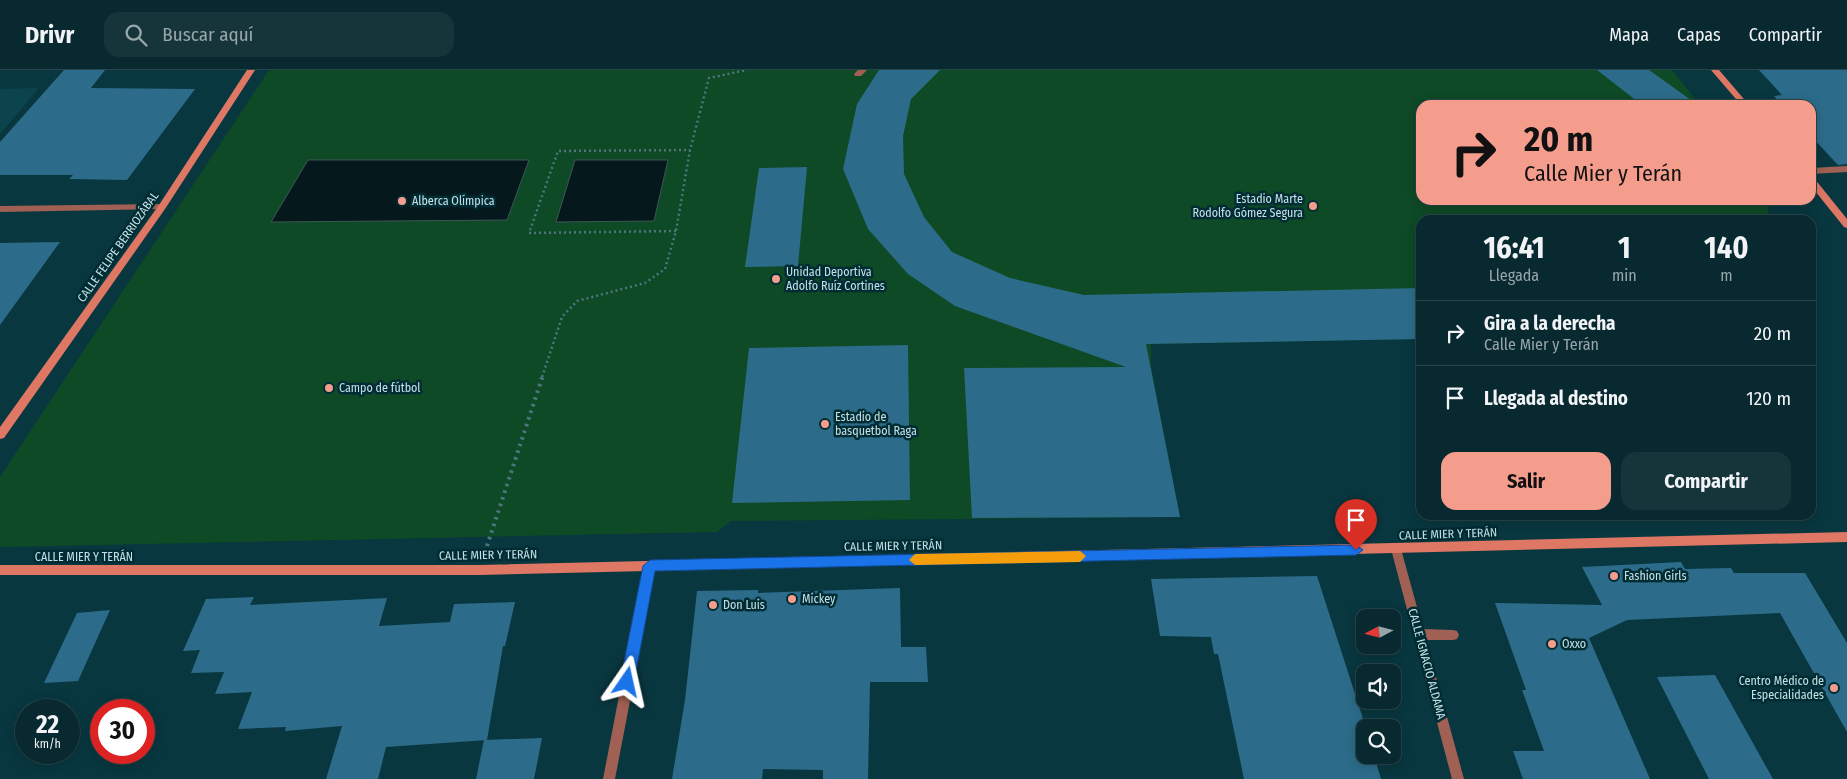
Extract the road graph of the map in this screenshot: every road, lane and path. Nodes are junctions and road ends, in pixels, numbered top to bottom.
1 (252, 70) edge
2 (748, 70) edge
3 (1715, 70) edge
4 (1741, 100) edge
5 (690, 150) junction
6 (1847, 169) edge
7 (1816, 171) edge
8 (1816, 186) edge
9 (162, 207) junction
10 (0, 210) edge
11 (1847, 225) edge
12 (676, 231) junction
13 (0, 435) edge
14 (1847, 537) edge
15 (1396, 549) junction
16 (650, 566) junction
17 (0, 570) edge
18 (480, 570) junction
19 (1418, 634) junction
20 (1453, 635) dead end
21 (609, 779) edge
22 (1458, 779) edge

1 - 9 main road, CALLE FELIPE BERRIOZÁBAL
2 - 5 path
3 - 4 main road
5 - 12 path
5 - 12 path
6 - 7 street
8 - 11 main road
9 - 10 street
9 - 13 main road, CALLE FELIPE BERRIOZÁBAL
12 - 18 path
14 - 15 main road, CALLE MIER Y TERÁN
15 - 16 main road, CALLE MIER Y TERÁN
15 - 19 street, CALLE IGNACIO ALDAMA
16 - 18 main road, CALLE MIER Y TERÁN
16 - 21 street
17 - 18 main road, CALLE MIER Y TERÁN
19 - 20 street
19 - 22 street, CALLE IGNACIO ALDAMA

